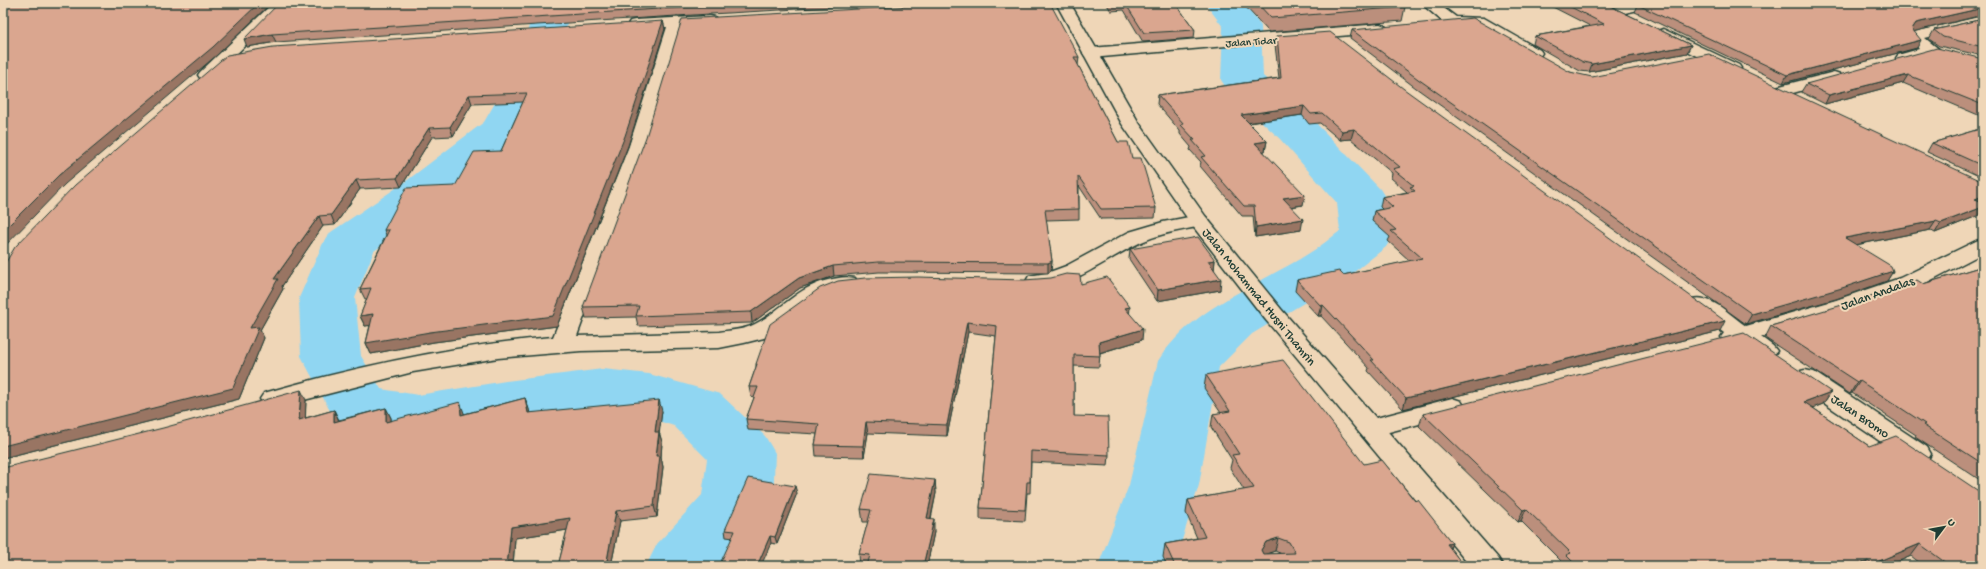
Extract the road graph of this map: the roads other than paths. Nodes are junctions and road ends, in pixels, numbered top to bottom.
1 (281, 3) edge
2 (1063, 3) edge
3 (1428, 3) edge
4 (1601, 3) edge
5 (1651, 3) edge
6 (1616, 11) junction
7 (723, 19) edge
8 (1983, 20) edge
9 (676, 22) junction
10 (1453, 22) junction
11 (1430, 24) edge
12 (622, 25) edge
13 (1392, 28) edge
14 (1332, 34) junction
15 (253, 52) edge
16 (1356, 52) edge
17 (1091, 53) junction
18 (1708, 56) junction
19 (224, 59) junction
20 (1685, 60) edge
21 (1548, 61) edge
22 (1887, 62) edge
23 (1850, 73) edge
24 (1748, 75) edge
25 (194, 85) edge
26 (1803, 101) edge
27 (1199, 221) junction
28 (1983, 245) edge
29 (866, 281) edge
30 (1015, 282) edge
31 (1685, 293) edge
32 (1742, 335) junction
33 (563, 343) junction
34 (1711, 343) edge
35 (260, 403) edge
36 (1471, 403) edge
37 (1370, 428) junction
38 (1931, 463) edge
39 (1488, 566) edge

1 - 19 street
2 - 17 street, Jalan Mohammad Husni Thamrin
3 - 10 street
4 - 6 street
5 - 6 street
6 - 18 street
7 - 9 street
8 - 22 street
9 - 12 street
9 - 33 street
10 - 11 street
10 - 21 street
13 - 14 street, Jalan Tidar
14 - 16 street
14 - 17 street, Jalan Tidar
15 - 19 street
17 - 27 street, Jalan Mohammad Husni Thamrin
18 - 20 street
18 - 24 street
19 - 25 street
23 - 26 street
27 - 30 street
27 - 37 street, Jalan Mohammad Husni Thamrin
28 - 32 street, Jalan Andalas
29 - 33 street
31 - 32 street, Jalan Bromo
32 - 34 street, Jalan Andalas
32 - 38 street, Jalan Bromo
33 - 35 street
36 - 37 street
37 - 39 street, Jalan Mohammad Husni Thamrin

